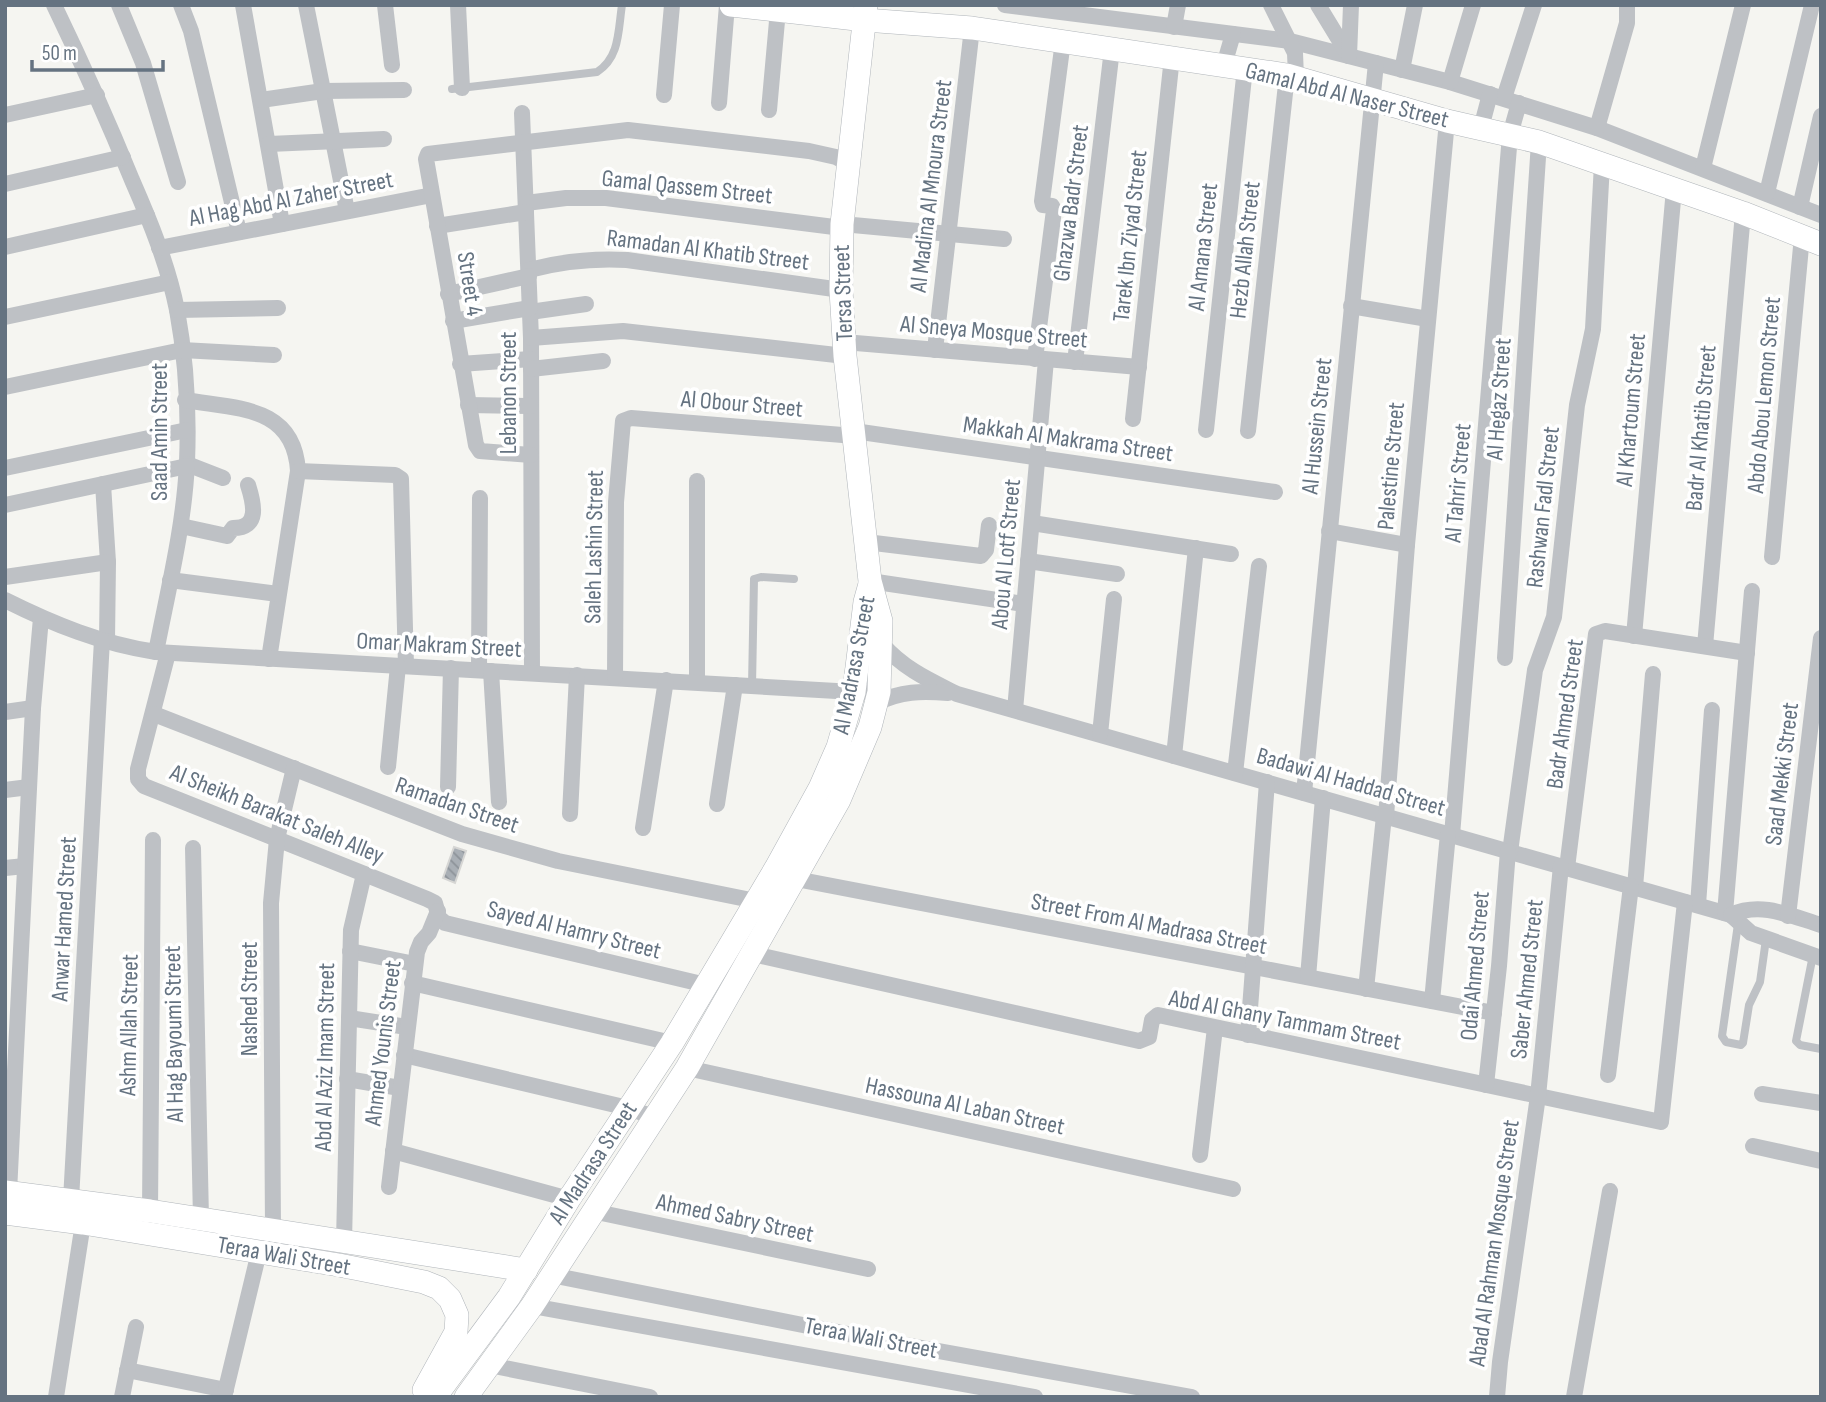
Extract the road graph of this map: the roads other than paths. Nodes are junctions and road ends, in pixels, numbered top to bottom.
1 (54, 5) edge
2 (120, 5) edge
3 (181, 5) edge
4 (243, 5) edge
5 (306, 5) edge
6 (385, 5) edge
7 (458, 5) edge
8 (622, 5) edge
9 (671, 5) edge
10 (731, 5) edge
11 (1005, 5) edge
12 (1178, 5) edge
13 (1271, 5) edge
14 (1318, 5) edge
15 (1351, 5) edge
16 (1415, 5) edge
17 (1474, 5) edge
18 (1534, 5) edge
19 (1626, 5) edge
20 (1743, 5) edge
21 (1812, 5) edge
22 (1070, 9) edge
23 (778, 10) junction
24 (1114, 12) edge
25 (866, 13) edge
26 (1174, 27) junction
27 (972, 28) junction
28 (1233, 34) junction
29 (1063, 41) junction
30 (1290, 41) junction
31 (1112, 48) junction
32 (1349, 56) junction
33 (1172, 57) junction
34 (1376, 63) junction
35 (392, 65) dead end
36 (1235, 67) junction
37 (1402, 70) junction
38 (1292, 76) junction
39 (1450, 82) junction
40 (457, 89) joint
41 (404, 90) dead end
42 (323, 91) junction
43 (97, 95) junction
44 (664, 95) dead end
45 (1505, 98) junction
46 (261, 100) junction
47 (1372, 100) junction
48 (719, 103) dead end
49 (769, 110) dead end
50 (522, 113) dead end
51 (5, 115) edge
52 (1821, 116) edge
53 (1447, 121) junction
54 (1481, 128) junction
55 (1597, 128) junction
56 (1510, 135) junction
57 (384, 139) dead end
58 (333, 141) junction
59 (523, 142) junction
60 (1539, 142) junction
61 (269, 144) junction
62 (123, 157) junction
63 (847, 163) junction
64 (1602, 164) junction
65 (1703, 168) junction
66 (178, 182) dead end
67 (5, 184) edge
68 (1674, 189) junction
69 (1767, 193) junction
70 (432, 195) junction
71 (1800, 206) junction
72 (526, 207) junction
73 (348, 211) junction
74 (1743, 213) junction
75 (147, 215) junction
76 (1821, 215) edge
77 (282, 224) junction
78 (437, 226) junction
79 (842, 226) junction
80 (239, 232) junction
81 (948, 234) junction
82 (1004, 239) dead end
83 (1811, 240) edge
84 (5, 247) edge
85 (159, 248) junction
86 (529, 273) junction
87 (170, 282) junction
88 (841, 290) junction
89 (448, 294) junction
90 (586, 304) dead end
91 (1351, 306) junction
92 (278, 308) dead end
93 (177, 310) junction
94 (530, 310) junction
95 (5, 317) edge
96 (1428, 319) junction
97 (453, 321) junction
98 (531, 338) junction
99 (845, 349) junction
100 (182, 350) junction
101 (934, 350) junction
102 (274, 355) dead end
103 (1041, 359) junction
104 (603, 361) dead end
105 (1075, 362) junction
106 (460, 364) junction
107 (531, 364) junction
108 (1139, 367) junction
109 (5, 387) edge
110 (185, 400) junction
111 (468, 405) junction
112 (531, 406) junction
113 (625, 419) joint
114 (1133, 419) dead end
115 (187, 430) junction
116 (1206, 430) dead end
117 (1248, 431) dead end
118 (854, 434) junction
119 (531, 455) junction
120 (1038, 458) junction
121 (187, 465) junction
122 (5, 468) edge
123 (298, 471) junction
124 (223, 478) dead end
125 (697, 481) dead end
126 (103, 484) junction
127 (248, 485) dead end
128 (1275, 492) dead end
129 (480, 498) dead end
130 (5, 505) edge
131 (1032, 523) junction
132 (989, 525) dead end
133 (180, 526) junction
134 (1329, 531) junction
135 (866, 542) junction
136 (1407, 545) junction
137 (1196, 548) junction
138 (1231, 554) dead end
139 (1772, 557) dead end
140 (1028, 561) junction
141 (108, 562) junction
142 (1259, 566) dead end
143 (1117, 574) dead end
144 (5, 577) edge
145 (794, 579) dead end
146 (170, 580) junction
147 (870, 581) junction
148 (1752, 591) dead end
149 (278, 594) junction
150 (1114, 599) dead end
151 (5, 600) edge
152 (1024, 604) junction
153 (41, 618) junction
154 (1634, 636) junction
155 (1821, 638) edge
156 (104, 641) junction
157 (882, 644) junction
158 (1705, 646) junction
159 (162, 652) junction
160 (1747, 653) junction
161 (1505, 658) dead end
162 (269, 659) junction
163 (402, 666) junction
164 (451, 668) junction
165 (485, 670) junction
166 (532, 673) junction
167 (1653, 674) dead end
168 (577, 675) junction
169 (614, 677) junction
170 (666, 680) junction
171 (698, 682) junction
172 (743, 685) junction
173 (854, 692) junction
174 (957, 694) junction
175 (878, 698) junction
176 (33, 708) junction
177 (1015, 710) junction
178 (1712, 710) dead end
179 (5, 712) edge
180 (154, 714) junction
181 (1100, 734) junction
182 (1174, 756) junction
183 (388, 767) dead end
184 (294, 768) junction
185 (1235, 773) junction
186 (1267, 782) junction
187 (29, 787) junction
188 (448, 787) dead end
189 (5, 790) edge
190 (1304, 793) junction
191 (1323, 798) junction
192 (499, 802) dead end
193 (717, 804) dead end
194 (570, 814) dead end
195 (1385, 816) junction
196 (643, 828) dead end
197 (1450, 834) junction
198 (277, 839) junction
199 (153, 840) dead end
200 (193, 848) dead end
201 (1509, 851) junction
202 (25, 866) junction
203 (1564, 867) junction
204 (5, 868) edge
205 (364, 874) junction
206 (796, 879) junction
207 (1633, 887) junction
208 (756, 901) junction
209 (1692, 904) junction
210 (438, 911) junction
211 (1788, 916) junction
212 (1731, 917) junction
213 (1821, 925) edge
214 (1766, 939) junction
215 (13, 945) edge
216 (350, 951) junction
217 (753, 954) junction
218 (1817, 957) edge
219 (415, 964) junction
220 (1254, 967) junction
221 (1308, 977) junction
222 (412, 983) junction
223 (706, 985) junction
224 (1366, 989) junction
225 (1432, 1002) junction
226 (1494, 1013) junction
227 (349, 1018) junction
228 (407, 1027) junction
229 (1215, 1028) junction
230 (1248, 1035) junction
231 (672, 1043) junction
232 (1821, 1049) edge
233 (404, 1055) junction
234 (687, 1068) junction
235 (1608, 1075) dead end
236 (347, 1079) junction
237 (1486, 1085) junction
238 (400, 1088) junction
239 (1762, 1094) dead end
240 (1538, 1096) junction
241 (1821, 1103) edge
242 (628, 1108) junction
243 (654, 1117) junction
244 (1753, 1146) dead end
245 (393, 1151) junction
246 (1200, 1155) dead end
247 (1821, 1161) edge
248 (389, 1186) dead end
249 (1233, 1189) dead end
250 (1610, 1191) dead end
251 (6, 1199) edge
252 (569, 1199) junction
253 (71, 1200) junction
254 (150, 1211) junction
255 (592, 1211) junction
256 (201, 1219) junction
257 (83, 1223) junction
258 (273, 1231) junction
259 (344, 1242) junction
260 (259, 1252) junction
261 (868, 1269) dead end
262 (526, 1270) junction
263 (551, 1275) junction
264 (532, 1306) junction
265 (136, 1327) dead end
266 (489, 1365) junction
267 (127, 1370) junction
268 (225, 1394) edge
269 (56, 1397) edge
270 (122, 1397) edge
271 (421, 1397) edge
272 (435, 1397) edge
273 (466, 1397) edge
274 (650, 1397) edge
275 (1035, 1397) edge
276 (1192, 1397) edge
277 (1497, 1397) edge
278 (1574, 1397) edge

1 - 43 street
2 - 66 street
3 - 80 street
4 - 46 street
5 - 42 street
6 - 35 street
7 - 40 street
8 - 40 lane
9 - 44 street
10 - 23 main road, Gamal Abd Al Naser Street
10 - 48 street
11 - 22 street, Gamal Abd Al Naser Street
12 - 26 street
13 - 30 street, Hezb Allah Street
14 - 32 street
15 - 32 street
16 - 37 street
17 - 39 street
18 - 45 street
19 - 55 street
20 - 65 street
21 - 69 street
22 - 24 street, Gamal Abd Al Naser Street
23 - 25 main road, Gamal Abd Al Naser Street
23 - 49 street
24 - 26 street, Gamal Abd Al Naser Street
25 - 27 main road, Gamal Abd Al Naser Street
25 - 63 main road, Tersa Street
26 - 28 street, Gamal Abd Al Naser Street
27 - 29 main road, Gamal Abd Al Naser Street
27 - 81 street, Al Madina Al Mnoura Street
28 - 30 street, Gamal Abd Al Naser Street
28 - 36 street, Al Amana Street
29 - 31 main road, Gamal Abd Al Naser Street
29 - 103 street, Abou Al Lotf Street
30 - 32 street, Gamal Abd Al Naser Street
30 - 38 street, Hezb Allah Street
31 - 33 main road, Gamal Abd Al Naser Street
31 - 105 street, Ghazwa Badr Street
32 - 34 street, Gamal Abd Al Naser Street
33 - 36 main road, Gamal Abd Al Naser Street
33 - 108 street, Tarek Ibn Ziyad Street
34 - 37 street, Gamal Abd Al Naser Street
34 - 47 street, Al Hussein Street
36 - 38 main road, Gamal Abd Al Naser Street
36 - 116 street, Al Amana Street
37 - 39 street, Gamal Abd Al Naser Street
38 - 47 main road, Gamal Abd Al Naser Street
38 - 117 street, Hezb Allah Street
39 - 45 street, Gamal Abd Al Naser Street
41 - 42 street
42 - 46 street
42 - 58 street
43 - 51 street
43 - 62 street
45 - 54 street
45 - 55 street, Gamal Abd Al Naser Street
45 - 56 street, Al Tahrir Street
46 - 61 street
47 - 53 main road, Gamal Abd Al Naser Street
47 - 91 street, Al Hussein Street
50 - 59 street, Lebanon Street
52 - 71 street
53 - 54 main road, Gamal Abd Al Naser Street
53 - 96 street, Palestine Street
54 - 56 main road, Gamal Abd Al Naser Street
55 - 65 street, Gamal Abd Al Naser Street
56 - 60 main road, Gamal Abd Al Naser Street
56 - 197 street, Al Tahrir Street
57 - 58 street
58 - 61 street
58 - 73 street
59 - 63 street
59 - 70 street, Street 4
59 - 72 street, Lebanon Street
60 - 64 main road, Gamal Abd Al Naser Street
60 - 161 street, Al Hegaz Street
61 - 77 street
62 - 67 street
62 - 75 street
63 - 79 main road, Tersa Street
64 - 68 main road, Gamal Abd Al Naser Street
64 - 201 street, Rashwan Fadl Street
65 - 69 street, Gamal Abd Al Naser Street
68 - 74 main road, Gamal Abd Al Naser Street
68 - 154 street, Al Khartoum Street
69 - 71 street, Gamal Abd Al Naser Street
70 - 73 street, Al Hag Abd Al Zaher Street
70 - 78 street, Street 4
71 - 76 street, Gamal Abd Al Naser Street
72 - 78 street, Gamal Qassem Street
72 - 79 street, Gamal Qassem Street
72 - 86 street, Lebanon Street
73 - 77 street, Al Hag Abd Al Zaher Street
74 - 83 main road, Gamal Abd Al Naser Street
74 - 158 street, Badr Al Khatib Street
75 - 84 street
75 - 85 street, Saad Amin Street
77 - 80 street, Al Hag Abd Al Zaher Street
78 - 89 street, Street 4
79 - 81 street, Gamal Qassem Street
79 - 88 main road, Tersa Street
80 - 85 street, Al Hag Abd Al Zaher Street
81 - 82 street, Gamal Qassem Street
81 - 101 street, Al Madina Al Mnoura Street
83 - 139 street, Abdo Abou Lemon Street
85 - 87 street, Saad Amin Street
86 - 88 street, Ramadan Al Khatib Street
86 - 89 street, Ramadan Al Khatib Street
86 - 94 street, Lebanon Street
87 - 93 street, Saad Amin Street
87 - 95 street
88 - 99 main road, Tersa Street
89 - 97 street, Street 4
90 - 94 street
91 - 96 street
91 - 134 street, Al Hussein Street
92 - 93 street
93 - 100 street, Saad Amin Street
94 - 97 street
94 - 98 street, Lebanon Street
96 - 136 street, Palestine Street
97 - 106 street, Street 4
98 - 99 street
98 - 107 street, Lebanon Street
99 - 101 street, Al Sneya Mosque Street
99 - 118 main road, Tersa Street
100 - 102 street
100 - 109 street
100 - 110 street, Saad Amin Street
101 - 103 street, Al Sneya Mosque Street
103 - 105 street, Al Sneya Mosque Street
103 - 120 street, Abou Al Lotf Street
104 - 107 street
105 - 108 street, Al Sneya Mosque Street
106 - 107 street
106 - 111 street, Street 4
107 - 112 street, Lebanon Street
108 - 114 street, Tarek Ibn Ziyad Street
110 - 115 street, Saad Amin Street
110 - 123 street
111 - 112 street
111 - 119 street, Street 4
112 - 119 street, Lebanon Street
113 - 118 street, Al Obour Street
113 - 169 street, Saleh Lashin Street
115 - 121 street, Saad Amin Street
115 - 122 street
118 - 120 street, Makkah Al Makrama Street
118 - 135 main road, Tersa Street
119 - 166 street, Lebanon Street
120 - 128 street, Makkah Al Makrama Street
120 - 131 street, Abou Al Lotf Street
121 - 124 street
121 - 126 street
121 - 133 street, Saad Amin Street
123 - 149 street
123 - 163 street
125 - 171 street
126 - 130 street
126 - 141 street, Anwar Hamed Street
127 - 133 street
129 - 165 street
131 - 137 street
131 - 140 street, Abou Al Lotf Street
132 - 135 street
133 - 146 street, Saad Amin Street
134 - 136 street
134 - 190 street, Al Hussein Street
135 - 147 main road, Tersa Street
136 - 195 street, Palestine Street
137 - 138 street
137 - 182 street
140 - 143 street
140 - 152 street, Abou Al Lotf Street
141 - 144 street
141 - 156 street, Anwar Hamed Street
142 - 185 street
145 - 172 lane
146 - 149 street
146 - 159 street, Saad Amin Street
147 - 152 street
147 - 157 main road, Al Madrasa Street
147 - 173 main road, Al Madrasa Street
148 - 160 street
149 - 162 street
150 - 181 street
151 - 153 street, Omar Makram Street
152 - 177 street, Abou Al Lotf Street
153 - 156 street, Omar Makram Street
153 - 176 street
154 - 158 street, Badr Ahmed Street
154 - 203 street, Badr Ahmed Street
155 - 211 street, Saad Mekki Street
156 - 159 street, Omar Makram Street
156 - 253 street, Anwar Hamed Street
157 - 174 street, Badawi Al Haddad Street
157 - 175 main road, Al Madrasa Street
158 - 160 street, Badr Ahmed Street
159 - 162 street, Omar Makram Street
159 - 180 street, Al Sheikh Barakat Saleh Alley
160 - 212 street
162 - 163 street, Omar Makram Street
163 - 164 street, Omar Makram Street
163 - 183 street
164 - 165 street, Omar Makram Street
164 - 188 street
165 - 166 street, Omar Makram Street
165 - 192 street
166 - 168 street, Omar Makram Street
167 - 207 street
168 - 169 street, Omar Makram Street
168 - 194 street
169 - 170 street, Omar Makram Street
170 - 171 street, Omar Makram Street
170 - 196 street
171 - 172 street, Omar Makram Street
172 - 173 street, Omar Makram Street
172 - 193 street
173 - 175 street, Omar Makram Street
173 - 208 main road, Al Madrasa Street
174 - 175 street, Badawi Al Haddad Street
174 - 177 street, Badawi Al Haddad Street
175 - 206 main road, Al Madrasa Street
176 - 179 street
176 - 187 street
177 - 181 street, Badawi Al Haddad Street
178 - 209 street
180 - 184 street, Ramadan Street
180 - 198 street, Al Sheikh Barakat Saleh Alley
181 - 182 street, Badawi Al Haddad Street
182 - 185 street, Badawi Al Haddad Street
184 - 198 street, Nashed Street
184 - 208 street, Ramadan Street
185 - 186 street, Badawi Al Haddad Street
186 - 190 street, Badawi Al Haddad Street
186 - 220 street
187 - 189 street
187 - 202 street
190 - 191 street, Badawi Al Haddad Street
191 - 195 street, Badawi Al Haddad Street
191 - 221 street
195 - 197 street, Badawi Al Haddad Street
195 - 224 street, Palestine Street
197 - 201 street, Badawi Al Haddad Street
197 - 225 street, Al Tahrir Street
198 - 205 street, Al Sheikh Barakat Saleh Alley
198 - 258 street, Nashed Street
199 - 254 street, Ashm Allah Street
200 - 256 street, Al Hag Bayoumi Street
201 - 203 street, Badawi Al Haddad Street
201 - 226 street, Odai Ahmed Street
202 - 204 street
202 - 215 street
203 - 207 street, Badawi Al Haddad Street
203 - 240 street, Saber Ahmed Street
205 - 210 street, Al Sheikh Barakat Saleh Alley
205 - 216 street, Abd Al Aziz Imam Street
206 - 217 main road, Al Madrasa Street
206 - 220 street, Street From Al Madrasa Street
207 - 209 street, Badawi Al Haddad Street
207 - 235 street
208 - 223 main road, Al Madrasa Street
209 - 212 street, Badawi Al Haddad Street
209 - 240 street, Abd Al Ghany Tammam Street
210 - 219 street, Ahmed Younis Street
210 - 223 street, Sayed Al Hamry Street
211 - 212 street
211 - 213 street
212 - 214 street
212 - 214 lane
214 - 218 street
215 - 251 street
216 - 219 street
216 - 227 street, Abd Al Aziz Imam Street
217 - 229 street, Abd Al Ghany Tammam Street
217 - 234 main road, Al Madrasa Street
218 - 232 lane
219 - 222 street, Ahmed Younis Street
220 - 221 street, Street From Al Madrasa Street
220 - 230 street
221 - 224 street, Street From Al Madrasa Street
222 - 228 street, Ahmed Younis Street
222 - 231 street
223 - 231 main road, Al Madrasa Street
224 - 225 street, Street From Al Madrasa Street
225 - 226 street, Street From Al Madrasa Street
226 - 237 street, Odai Ahmed Street
227 - 228 street
227 - 236 street, Abd Al Aziz Imam Street
228 - 233 street, Ahmed Younis Street
229 - 230 street, Abd Al Ghany Tammam Street
229 - 246 street
230 - 237 street, Abd Al Ghany Tammam Street
231 - 242 main road, Al Madrasa Street
233 - 238 street, Ahmed Younis Street
233 - 242 street
234 - 243 main road, Al Madrasa Street
234 - 249 street, Hassouna Al Laban Street
236 - 238 street
236 - 259 street, Abd Al Aziz Imam Street
237 - 240 street, Abd Al Ghany Tammam Street
238 - 245 street, Ahmed Younis Street
239 - 241 street
240 - 277 street, Abad Al Rahman Mosque Street
242 - 243 street
242 - 252 main road, Al Madrasa Street
243 - 255 main road, Al Madrasa Street
244 - 247 street
245 - 248 street, Ahmed Younis Street
245 - 252 street
250 - 278 street
251 - 253 main road, Teraa Wali Street
251 - 257 main road, Teraa Wali Street
252 - 262 main road, Al Madrasa Street
253 - 254 main road, Teraa Wali Street
254 - 256 main road, Teraa Wali Street
255 - 261 street, Ahmed Sabry Street
255 - 263 main road, Al Madrasa Street
256 - 258 main road, Teraa Wali Street
257 - 260 main road, Teraa Wali Street
257 - 269 street
258 - 259 main road, Teraa Wali Street
259 - 262 main road, Teraa Wali Street
260 - 268 street
260 - 271 main road, Teraa Wali Street
262 - 272 main road, Al Madrasa Street
263 - 264 main road, Al Madrasa Street
263 - 276 street, Teraa Wali Street
264 - 266 main road, Al Madrasa Street
264 - 275 street, Teraa Wali Street
265 - 267 street
266 - 273 main road, Al Madrasa Street
266 - 274 street
267 - 268 street
267 - 270 street

